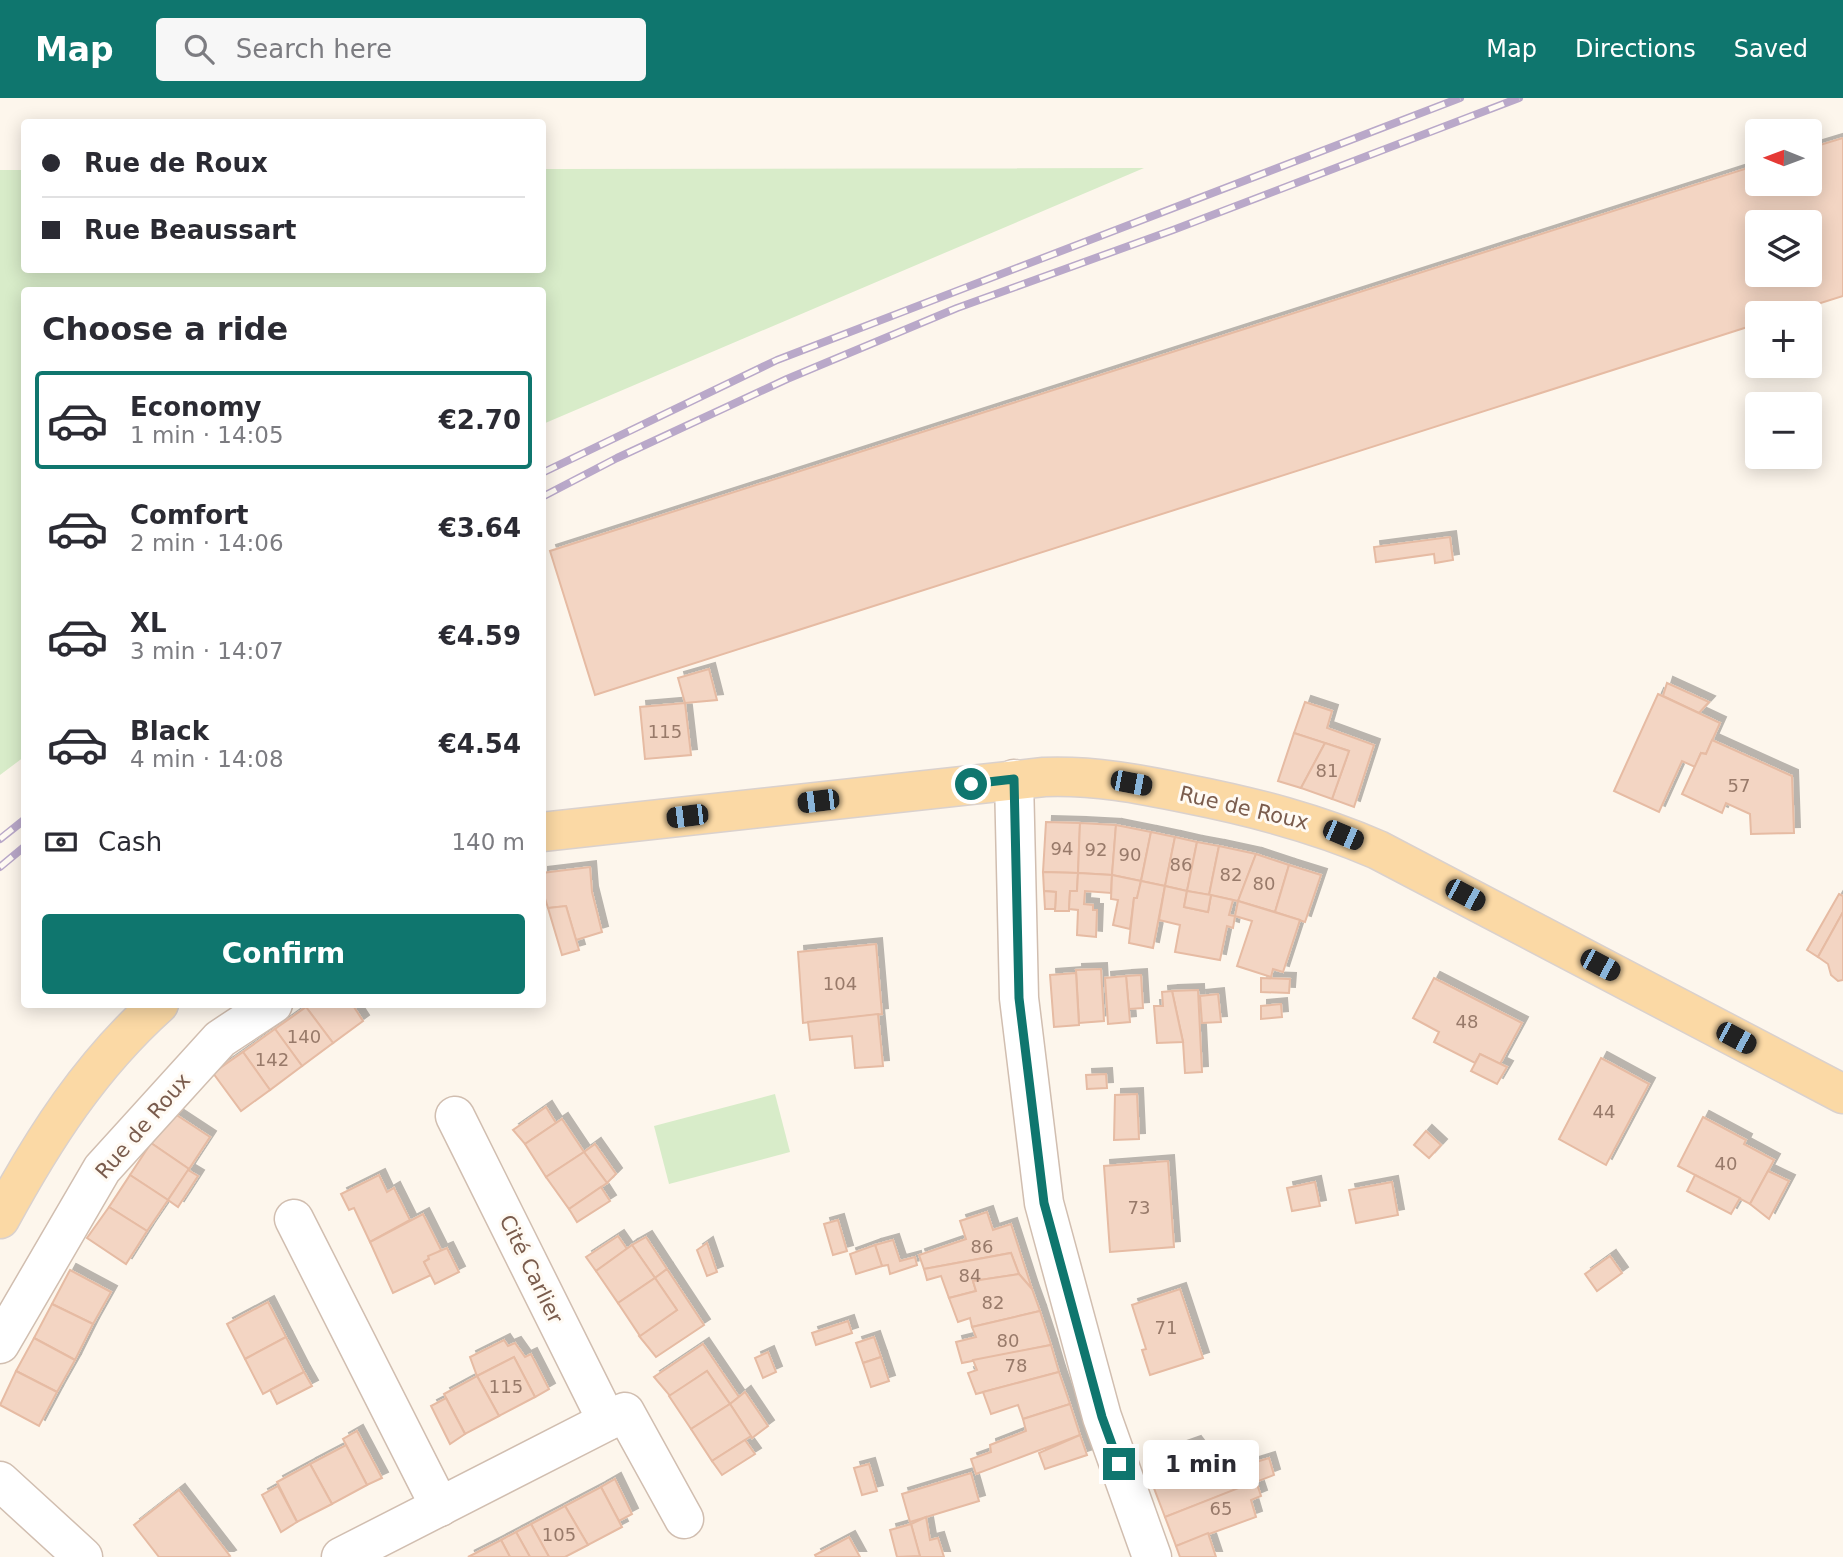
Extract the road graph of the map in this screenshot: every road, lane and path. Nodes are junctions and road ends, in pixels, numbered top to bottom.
1 (1014, 779) junction
2 (546, 832) edge
3 (155, 1008) edge
4 (266, 1008) edge
5 (1843, 1094) edge
6 (455, 1116) dead end
7 (0, 1219) edge
8 (294, 1219) dead end
9 (0, 1344) edge
10 (607, 1421) junction
11 (0, 1481) edge
12 (440, 1507) junction
13 (684, 1519) dead end
14 (83, 1557) edge
15 (341, 1557) edge
16 (1152, 1557) edge

1 - 2 main road, Rue de Roux
1 - 5 main road, Rue de Roux
1 - 16 street
3 - 7 main road
4 - 9 street, Rue de Roux
6 - 10 street, Cité Carlier
8 - 12 street
10 - 12 street
10 - 13 street
11 - 14 street
12 - 15 street

